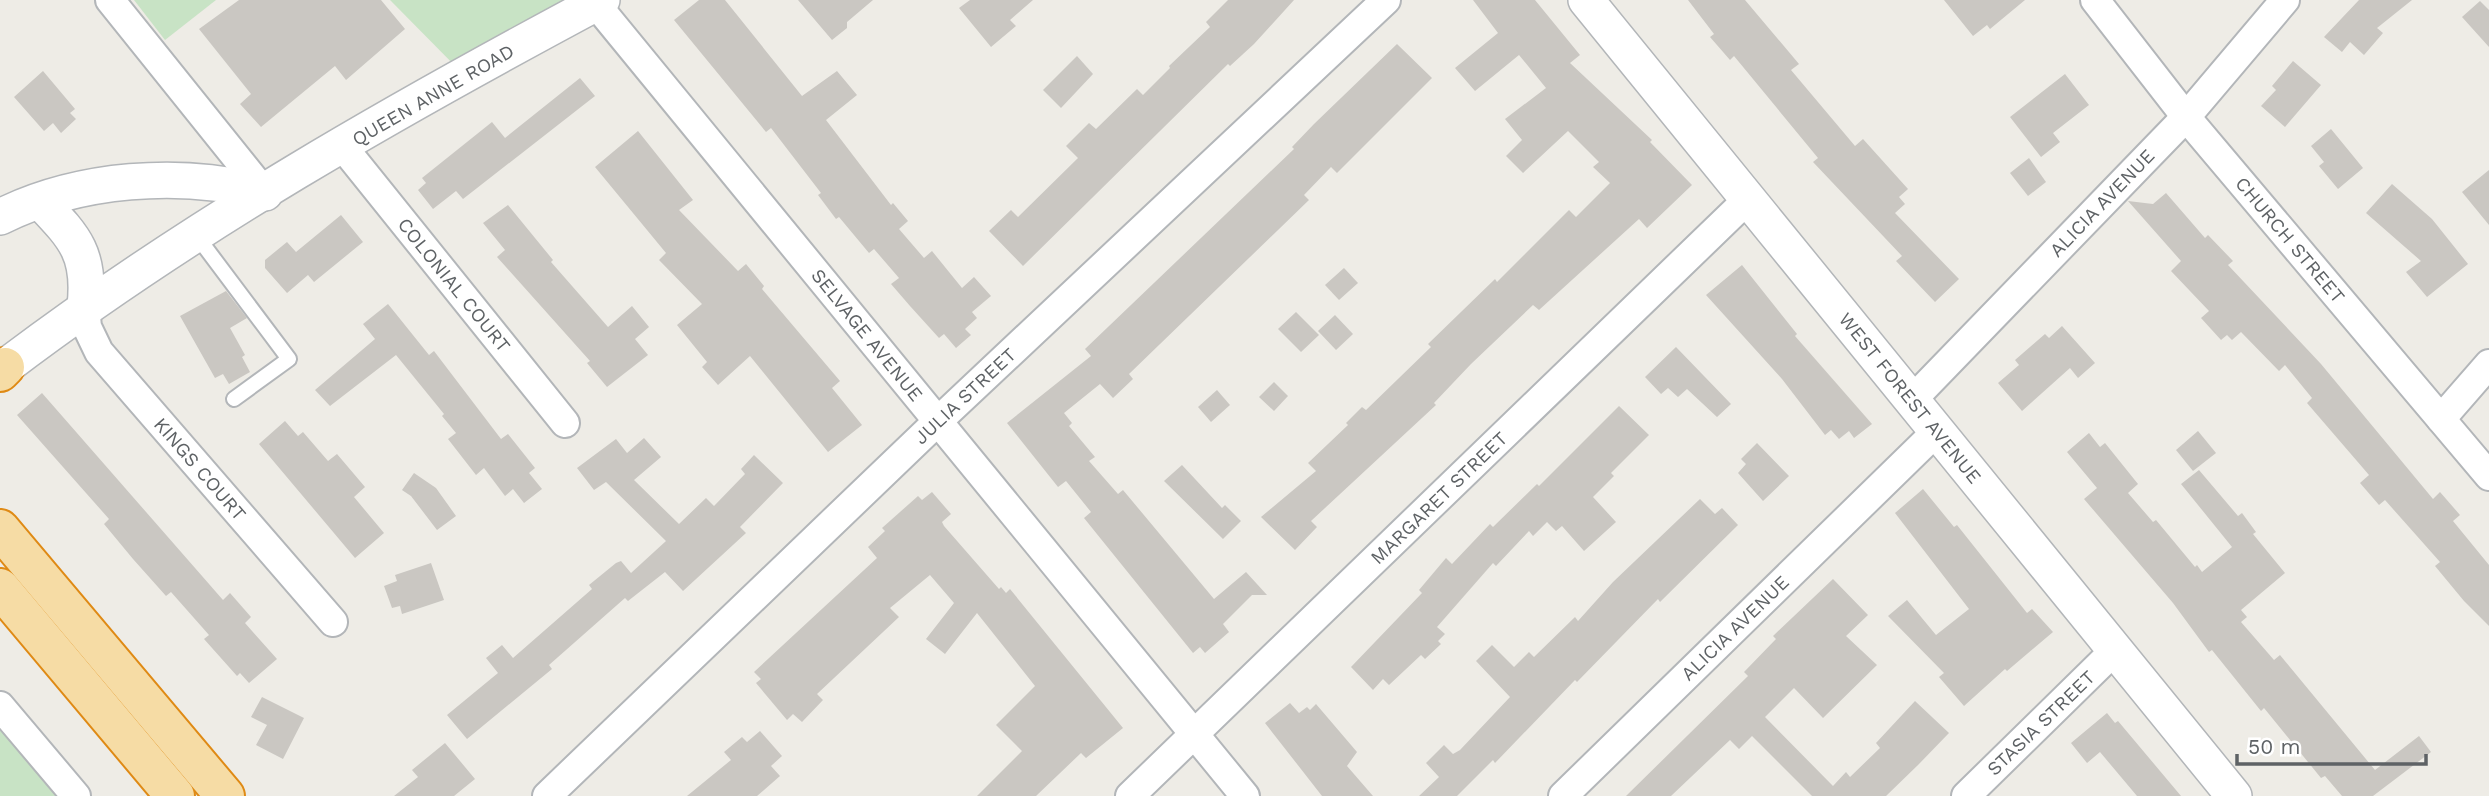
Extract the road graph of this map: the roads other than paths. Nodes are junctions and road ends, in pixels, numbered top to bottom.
1 (110, 0) edge
2 (1387, 0) edge
3 (1586, 0) edge
4 (2095, 0) edge
5 (2285, 0) edge
6 (598, 2) edge
7 (2186, 117) junction
8 (342, 147) junction
9 (265, 193) junction
10 (1748, 199) junction
11 (40, 201) junction
12 (0, 217) edge
13 (195, 234) junction
14 (85, 306) junction
15 (2489, 364) edge
16 (2, 369) edge
17 (234, 399) dead end
18 (1912, 400) junction
19 (2441, 419) junction
20 (938, 421) junction
21 (565, 423) dead end
22 (1937, 431) junction
23 (2489, 476) edge
24 (0, 529) edge
25 (6, 597) edge
26 (333, 622) dead end
27 (2115, 650) junction
28 (0, 706) edge
29 (1195, 734) junction
30 (76, 796) edge
31 (175, 796) edge
32 (225, 796) edge
33 (547, 796) edge
34 (1130, 796) edge
35 (1245, 796) edge
36 (1563, 796) edge
37 (1966, 796) edge
38 (2234, 796) edge

1 - 9 street
2 - 20 street, JULIA STREET
3 - 10 street, WEST FOREST AVENUE
4 - 7 street, CHURCH STREET
5 - 7 street, ALICIA AVENUE
6 - 8 street, QUEEN ANNE ROAD
6 - 20 street, SELVAGE AVENUE
7 - 18 street, ALICIA AVENUE
7 - 19 street, CHURCH STREET
8 - 9 street, QUEEN ANNE ROAD
8 - 21 street, COLONIAL COURT
9 - 11 street
9 - 13 street, QUEEN ANNE ROAD
10 - 18 street, WEST FOREST AVENUE
10 - 29 street, MARGARET STREET
11 - 12 street
11 - 14 street
13 - 14 street, QUEEN ANNE ROAD
13 - 17 lane
14 - 16 street, QUEEN ANNE ROAD
14 - 26 street, KINGS COURT
15 - 19 street
18 - 22 street, WEST FOREST AVENUE
19 - 23 street, CHURCH STREET
20 - 29 street, SELVAGE AVENUE
20 - 33 street, JULIA STREET
22 - 27 street, WEST FOREST AVENUE
22 - 36 street, ALICIA AVENUE
24 - 32 highway
25 - 31 highway
27 - 37 street, STASIA STREET
27 - 38 street, WEST FOREST AVENUE
28 - 30 street
29 - 34 street, MARGARET STREET
29 - 35 street, SELVAGE AVENUE

